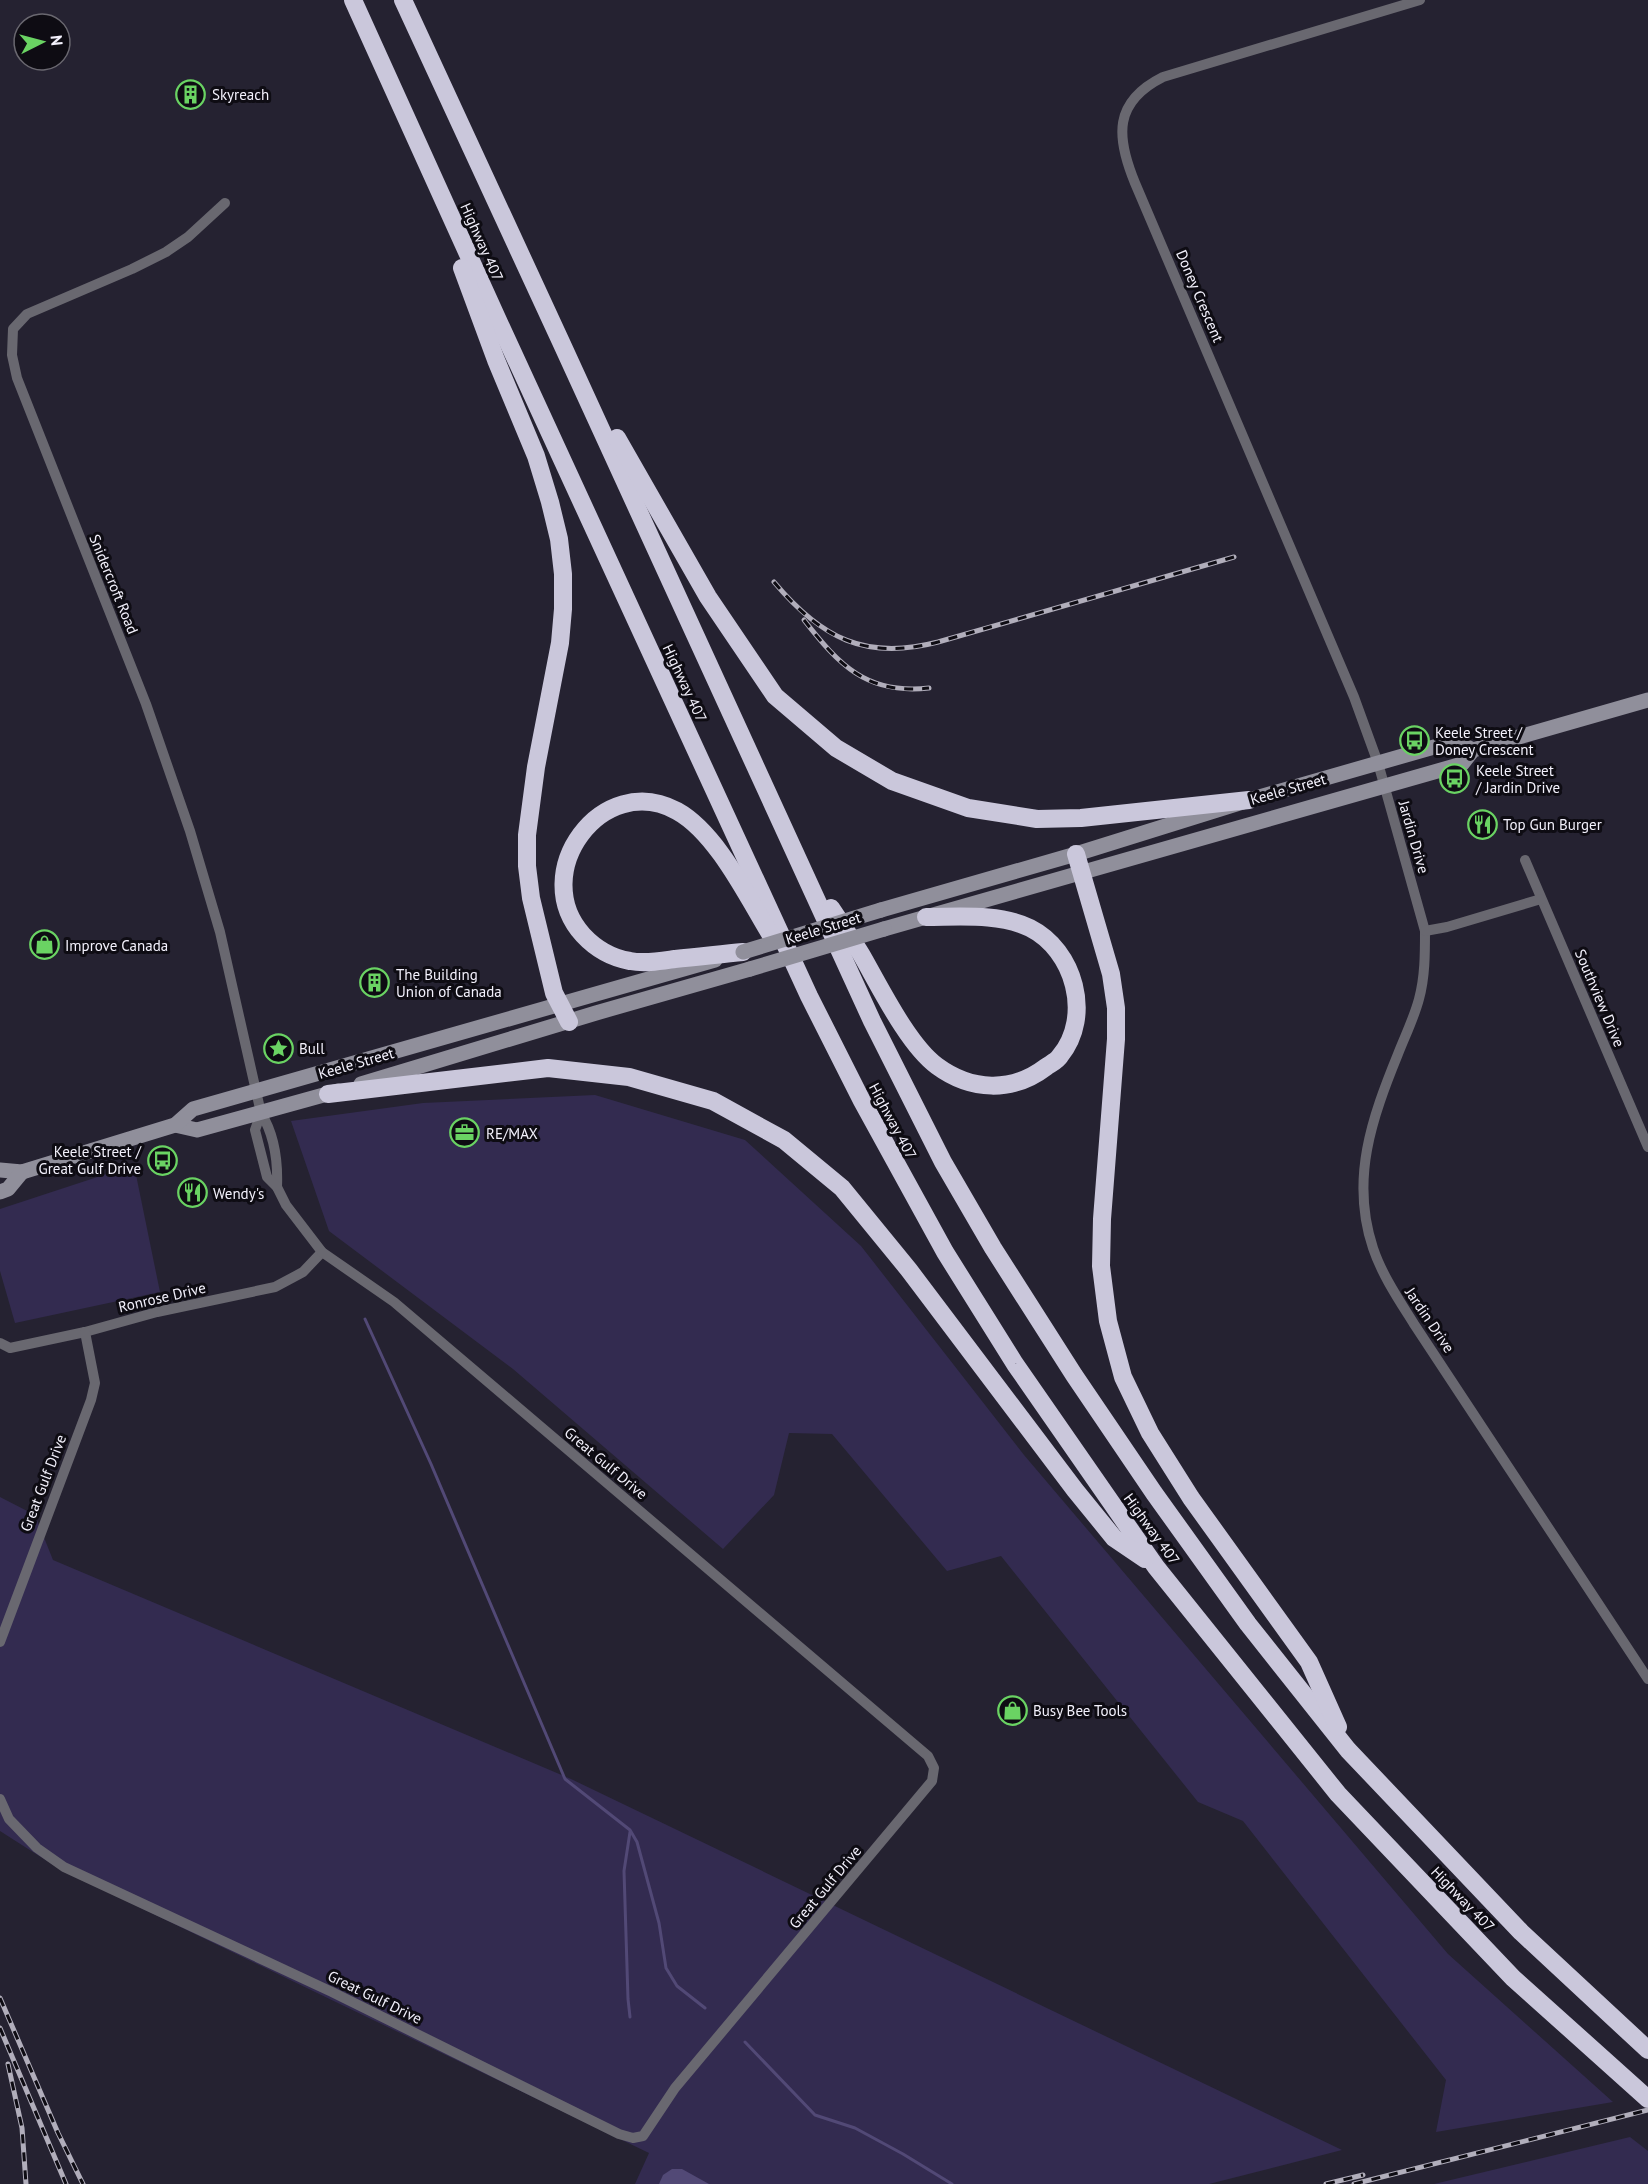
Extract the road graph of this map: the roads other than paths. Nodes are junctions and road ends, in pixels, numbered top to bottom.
1 (353, 0) edge
2 (403, 0) edge
3 (1420, 0) edge
4 (418, 144) junction
5 (225, 203) dead end
6 (561, 342) junction
7 (1648, 700) edge
8 (1473, 750) junction
9 (1378, 764) junction
10 (1384, 786) junction
11 (1249, 800) junction
12 (793, 850) junction
13 (1076, 854) junction
14 (1525, 860) dead end
15 (1081, 873) junction
16 (1541, 899) junction
17 (926, 917) junction
18 (1425, 931) junction
19 (747, 961) junction
20 (809, 996) junction
21 (561, 1005) junction
22 (569, 1022) junction
23 (256, 1091) junction
24 (328, 1094) junction
25 (261, 1113) junction
26 (175, 1125) junction
27 (1648, 1147) edge
28 (0, 1170) edge
29 (22, 1172) junction
30 (0, 1192) edge
31 (322, 1252) junction
32 (85, 1332) junction
33 (0, 1343) edge
34 (1156, 1567) junction
35 (0, 1642) edge
36 (1648, 1679) edge
37 (1348, 1750) junction
38 (0, 1799) edge
39 (1648, 2050) edge
40 (1648, 2099) edge

1 - 4 highway, Highway 407
2 - 6 highway, Highway 407
3 - 9 street, Doney Crescent
4 - 20 highway, Highway 407
4 - 21 highway
5 - 23 street, Snidercroft Road
6 - 11 highway
6 - 12 highway, Highway 407
7 - 8 main road, Keele Street
8 - 9 main road, Keele Street
8 - 10 main road, Keele Street
9 - 10 street, Doney Crescent
9 - 11 main road, Keele Street
10 - 15 main road, Keele Street
10 - 18 street, Jardin Drive
11 - 13 main road, Keele Street
12 - 17 highway
12 - 37 highway, Highway 407
13 - 15 highway
13 - 19 main road, Keele Street, bridge
14 - 16 street, Southview Drive
15 - 17 main road, Keele Street
15 - 37 highway
16 - 18 street
16 - 27 street, Southview Drive
17 - 19 main road, Keele Street, bridge
18 - 36 street, Jardin Drive
19 - 20 highway
19 - 21 main road, Keele Street
19 - 22 main road, Keele Street
20 - 34 highway, Highway 407
21 - 22 highway
21 - 23 main road, Keele Street
22 - 24 main road, Keele Street
23 - 25 street, Snidercroft Road
23 - 26 main road, Keele Street
24 - 25 main road, Keele Street
24 - 34 highway
25 - 26 main road, Keele Street
25 - 31 street, Great Gulf Drive
26 - 29 main road, Keele Street
28 - 29 main road, Keele Street
29 - 30 main road, Keele Street
31 - 32 street, Ronrose Drive
31 - 38 street, Great Gulf Drive
32 - 33 street, Ronrose Drive
32 - 35 street, Great Gulf Drive
34 - 40 highway, Highway 407
37 - 39 highway, Highway 407

